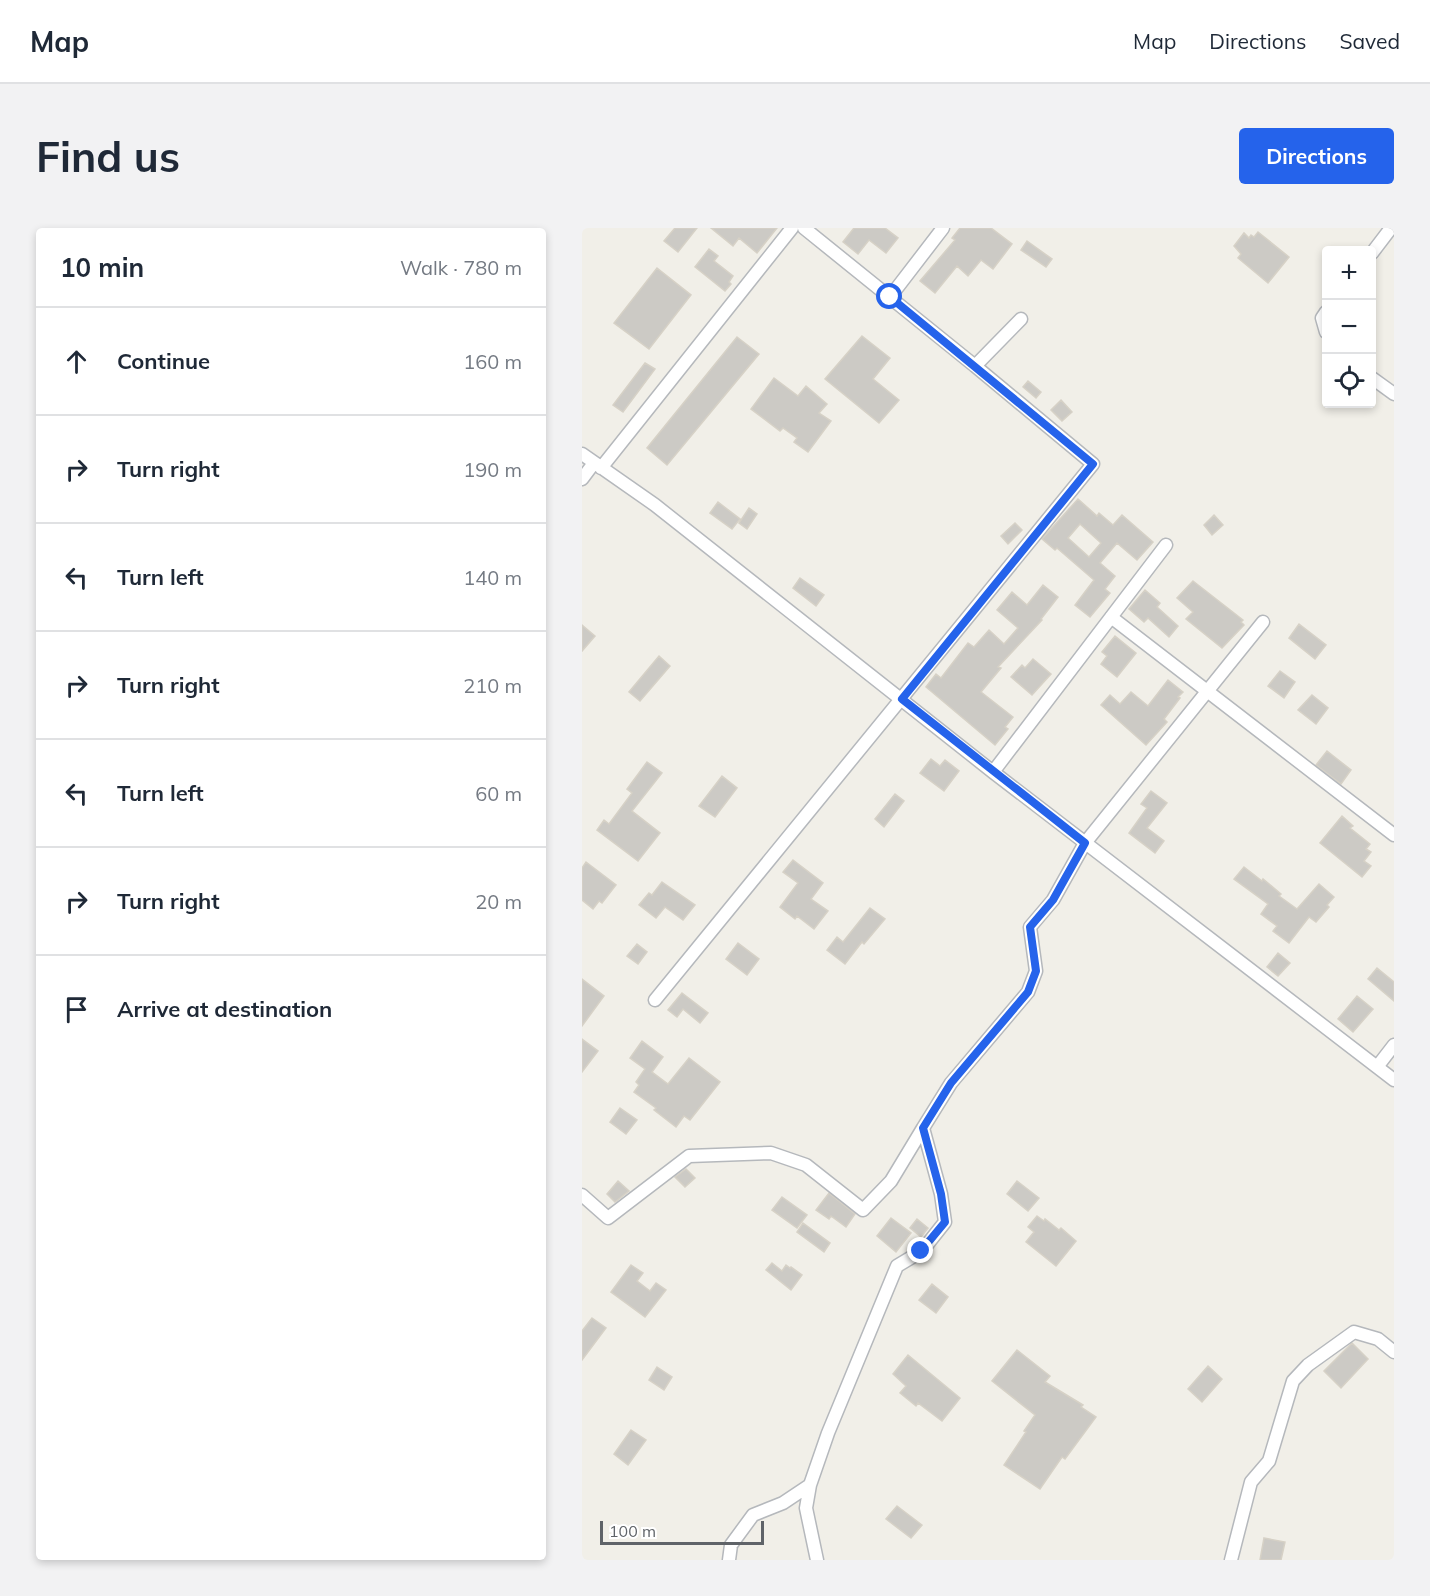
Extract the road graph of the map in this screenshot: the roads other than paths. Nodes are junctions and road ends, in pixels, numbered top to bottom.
1 (792, 228) edge
2 (804, 228) edge
3 (943, 228) edge
4 (1391, 231) edge
5 (1376, 248) edge
6 (890, 297) junction
7 (1021, 319) dead end
8 (975, 366) junction
9 (1376, 381) edge
10 (1394, 394) edge
11 (582, 454) edge
12 (598, 465) junction
13 (582, 479) edge
14 (1166, 545) dead end
15 (1111, 617) junction
16 (1263, 622) dead end
17 (1206, 692) junction
18 (902, 699) junction
19 (993, 772) junction
20 (1394, 835) edge
21 (1085, 843) junction
22 (655, 1000) dead end
23 (1394, 1045) edge
24 (1377, 1067) junction
25 (1394, 1080) edge
26 (923, 1128) junction
27 (582, 1195) edge
28 (1394, 1352) edge
29 (810, 1485) junction
30 (729, 1560) edge
31 (818, 1560) edge
32 (1231, 1560) edge

1 - 12 street
2 - 6 street
3 - 6 street
4 - 5 street
6 - 8 street
7 - 8 street
8 - 18 street
9 - 10 street
11 - 12 street
12 - 13 street
12 - 18 street
14 - 15 street
15 - 17 street
15 - 19 street
16 - 17 street
17 - 20 street
17 - 21 street
18 - 19 street
18 - 22 street
19 - 21 street
21 - 24 street
21 - 26 street
23 - 24 street
24 - 25 street
26 - 27 street
26 - 29 street
28 - 32 street
29 - 30 street
29 - 31 street

